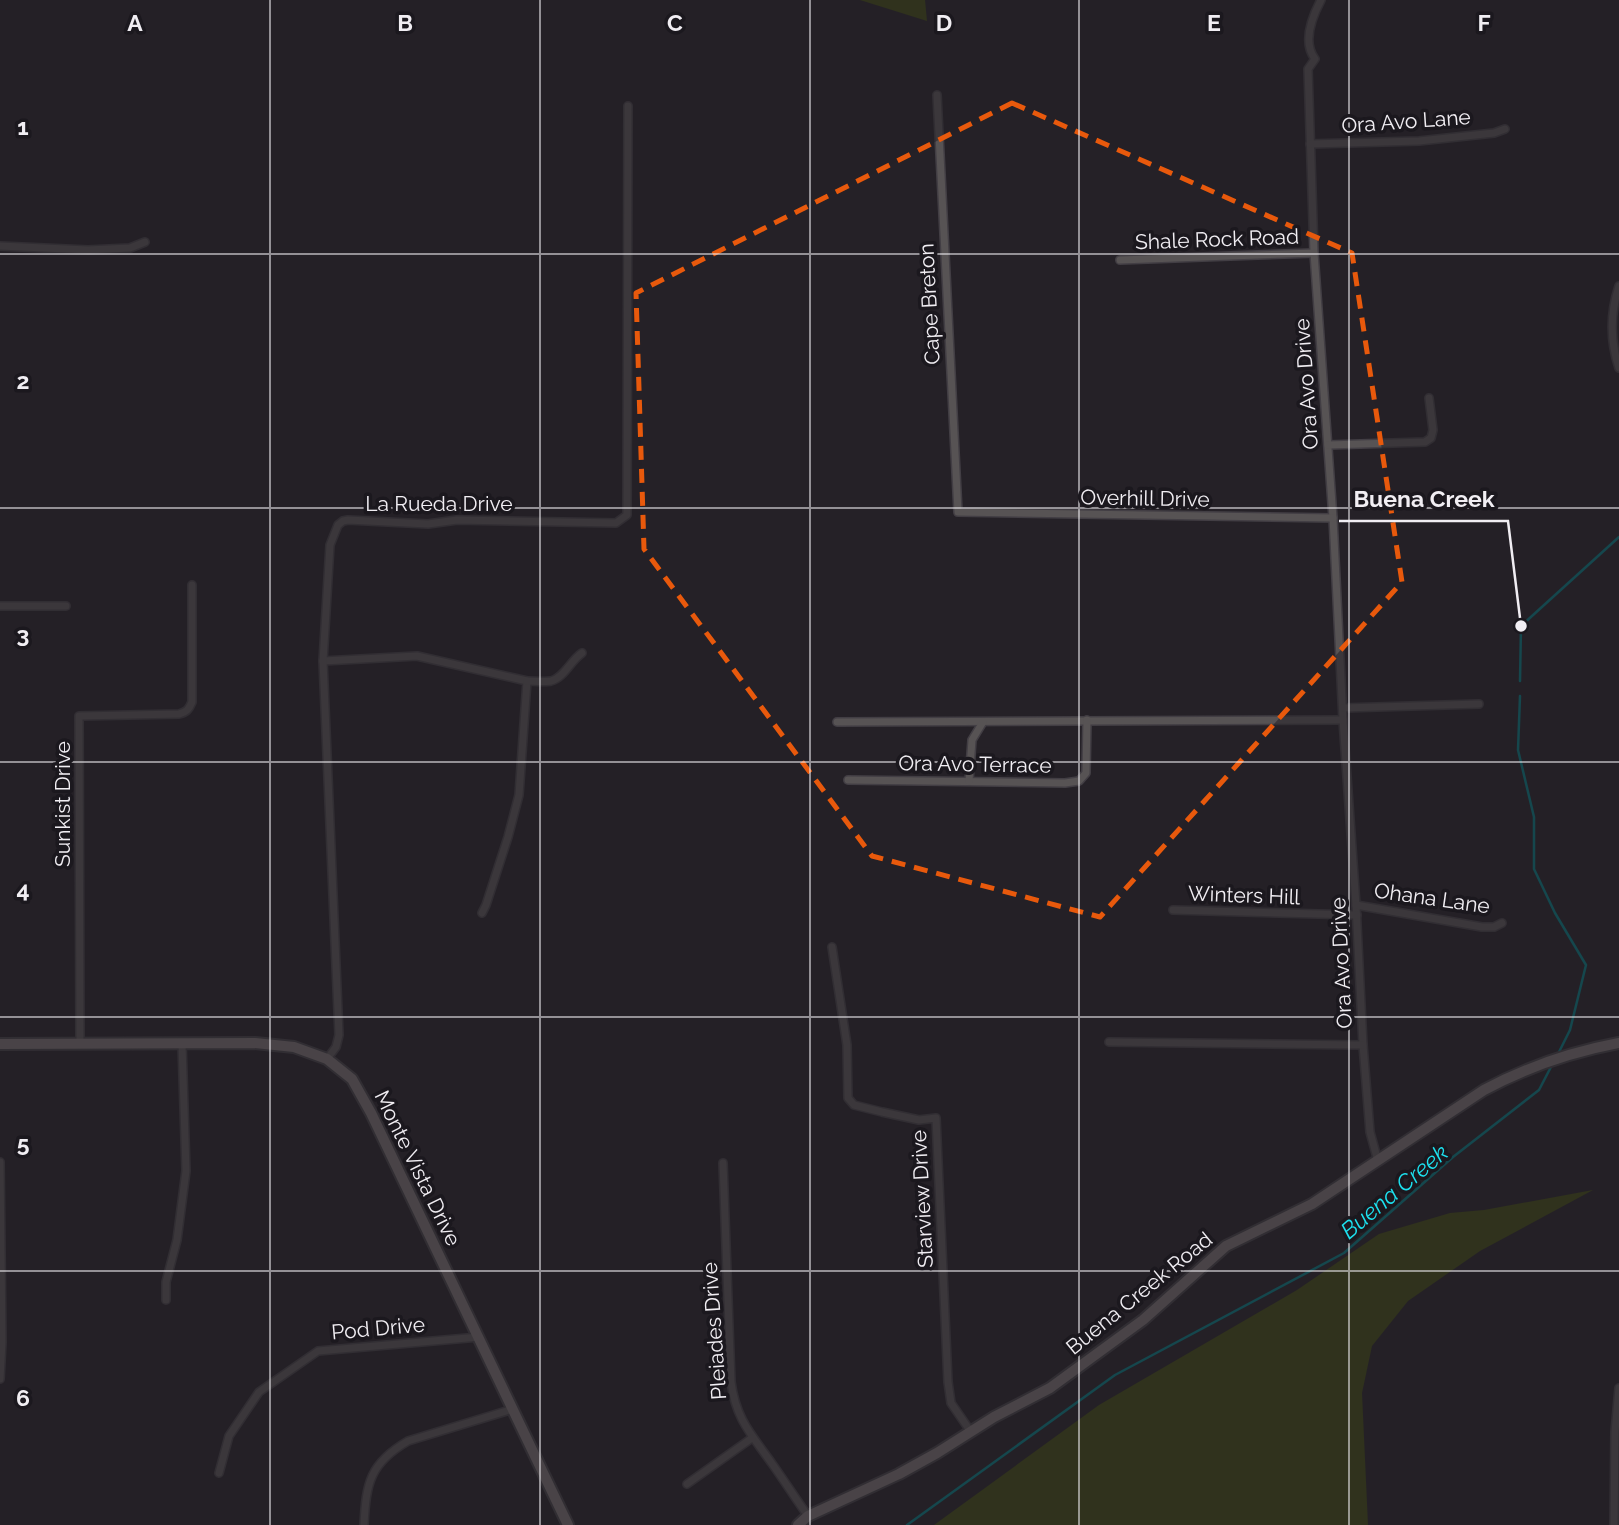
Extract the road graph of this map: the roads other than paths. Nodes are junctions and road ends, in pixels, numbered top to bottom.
1 (1321, 0) edge
2 (937, 95) dead end
3 (628, 106) dead end
4 (1505, 129) dead end
5 (1310, 144) junction
6 (145, 242) dead end
7 (0, 246) edge
8 (1314, 253) junction
9 (1120, 260) dead end
10 (1619, 286) edge
11 (1619, 368) edge
12 (1429, 398) dead end
13 (1328, 446) junction
14 (958, 512) joint
15 (1333, 518) junction
16 (192, 585) dead end
17 (0, 606) edge
18 (66, 606) dead end
19 (582, 653) dead end
20 (323, 661) junction
21 (527, 681) junction
22 (1479, 704) dead end
23 (1343, 708) junction
24 (1087, 720) junction
25 (1343, 720) junction
26 (837, 722) dead end
27 (983, 722) junction
28 (848, 780) dead end
29 (969, 781) junction
30 (1356, 905) junction
31 (1172, 910) dead end
32 (482, 913) dead end
33 (1357, 915) junction
34 (1502, 923) dead end
35 (832, 947) dead end
36 (1109, 1042) dead end
37 (1619, 1043) edge
38 (0, 1044) edge
39 (80, 1044) junction
40 (182, 1044) junction
41 (1363, 1045) junction
42 (327, 1059) junction
43 (1378, 1161) junction
44 (0, 1162) edge
45 (723, 1163) dead end
46 (166, 1300) dead end
47 (479, 1337) junction
48 (2, 1342) edge
49 (0, 1379) edge
50 (1619, 1388) edge
51 (513, 1409) junction
52 (971, 1432) junction
53 (752, 1438) junction
54 (219, 1473) dead end
55 (687, 1484) dead end
56 (807, 1516) junction
57 (364, 1525) edge
58 (568, 1525) edge
59 (798, 1525) edge
60 (1614, 1525) edge

1 - 5 street, Ora Avo Drive
2 - 14 street, Cape Breton
3 - 20 street, La Rueda Drive
4 - 5 street, Ora Avo Lane
5 - 8 street, Ora Avo Drive
6 - 7 street
8 - 9 street, Shale Rock Road
8 - 13 street, Ora Avo Drive
10 - 11 street
12 - 13 street
13 - 15 street, Ora Avo Drive
14 - 15 street, Overhill Drive
15 - 23 street, Ora Avo Drive
16 - 39 street, Sunkist Drive
17 - 18 street
19 - 21 street
20 - 21 street
20 - 42 street, La Rueda Drive
21 - 32 street
22 - 23 street
23 - 25 street, Ora Avo Drive
24 - 25 street, Ora Avo Terrace
24 - 27 street, Ora Avo Terrace
24 - 29 street, Ora Avo Terrace
25 - 30 street, Ora Avo Drive
26 - 27 street, Ora Avo Terrace
27 - 29 street
28 - 29 street, Ora Avo Terrace
30 - 33 street, Ora Avo Drive
30 - 34 street, Ohana Lane
31 - 33 street, Winters Hill
33 - 41 street, Ora Avo Drive
35 - 52 street, Starview Drive
36 - 41 street
37 - 43 main road, Buena Creek Road
38 - 39 main road, Monte Vista Drive
39 - 40 main road, Monte Vista Drive
40 - 42 main road, Monte Vista Drive
40 - 46 street
41 - 43 street, Ora Avo Drive
42 - 47 main road, Monte Vista Drive
43 - 52 main road, Buena Creek Road
44 - 48 street
45 - 53 street, Pleiades Drive
47 - 51 main road, Monte Vista Drive
47 - 54 street, Pod Drive
48 - 49 street
50 - 60 street
51 - 57 street
51 - 58 main road, Monte Vista Drive
52 - 56 main road, Buena Creek Road
53 - 55 street
53 - 56 street, Pleiades Drive
56 - 59 main road, Buena Creek Road

